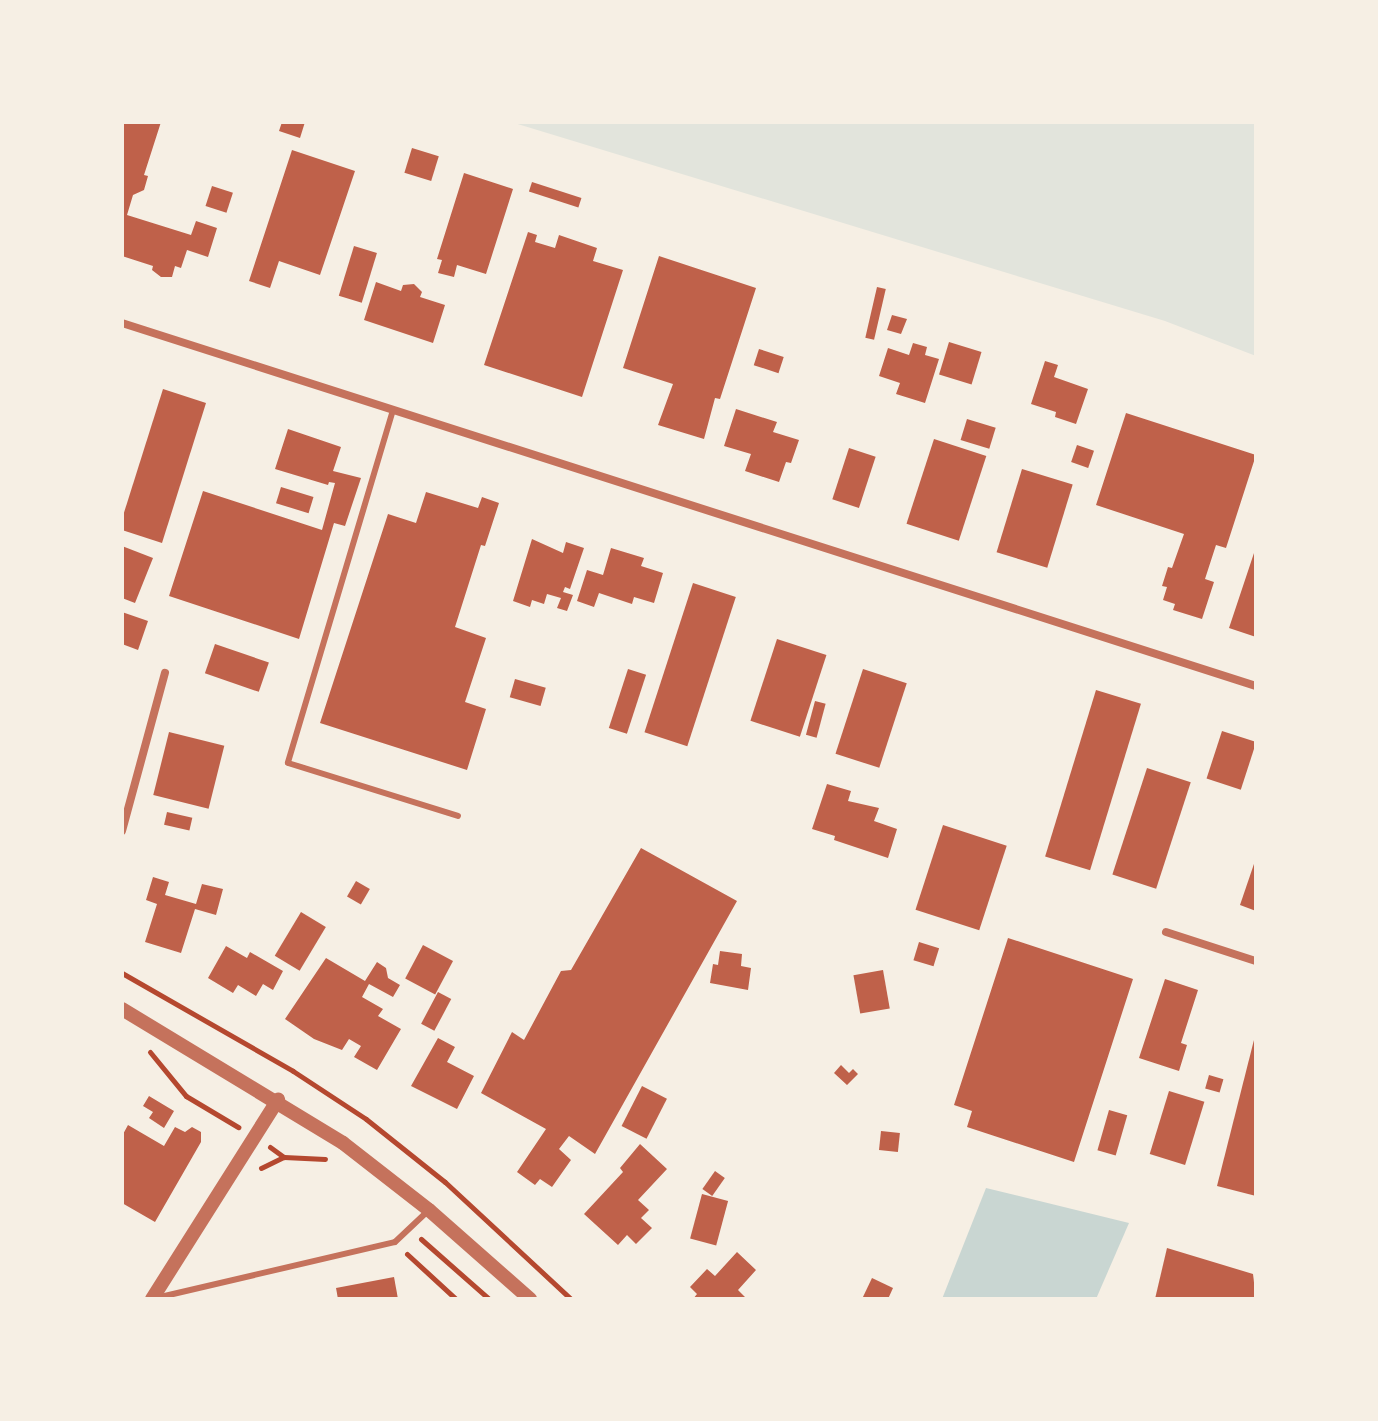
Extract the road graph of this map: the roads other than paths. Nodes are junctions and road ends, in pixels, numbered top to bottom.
1 (122, 323) edge
2 (393, 410) junction
3 (165, 673) dead end
4 (1256, 686) edge
5 (458, 816) dead end
6 (122, 831) edge
7 (1166, 932) dead end
8 (1256, 961) edge
9 (122, 1009) edge
10 (278, 1100) junction
11 (429, 1210) junction
12 (152, 1299) edge
13 (530, 1299) edge

1 - 2 street
2 - 4 street
2 - 5 lane
3 - 6 street
7 - 8 street
9 - 10 street
10 - 11 street
10 - 12 street
11 - 12 lane
11 - 13 street

